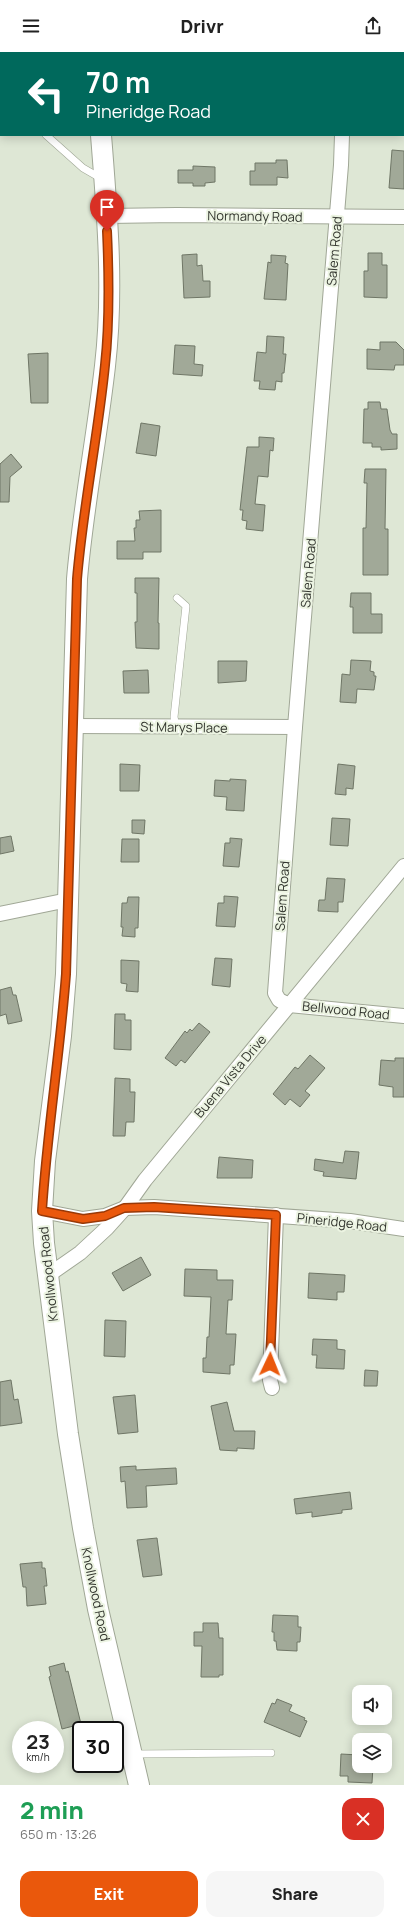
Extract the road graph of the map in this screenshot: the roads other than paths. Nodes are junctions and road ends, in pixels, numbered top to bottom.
1 (47, 136) edge
2 (101, 136) edge
3 (342, 136) edge
4 (104, 180) junction
5 (106, 216) junction
6 (337, 217) junction
7 (404, 217) edge
8 (177, 598) dead end
9 (73, 726) junction
10 (176, 727) junction
11 (295, 727) junction
12 (404, 866) edge
13 (68, 900) junction
14 (0, 914) edge
15 (289, 1005) junction
16 (404, 1016) edge
17 (124, 1208) junction
18 (42, 1211) junction
19 (276, 1215) junction
20 (404, 1229) edge
21 (47, 1276) junction
22 (272, 1388) dead end
23 (271, 1753) dead end
24 (132, 1754) junction
25 (139, 1785) edge

1 - 4 lane
2 - 4 main road, Knollwood Road
3 - 6 street, Salem Road
4 - 5 main road, Knollwood Road
5 - 6 street, Normandy Road
5 - 9 main road, Knollwood Road
6 - 7 street, Normandy Road
6 - 11 street, Salem Road
8 - 10 lane
9 - 10 street, St Marys Place
9 - 13 main road, Knollwood Road
10 - 11 street, St Marys Place
11 - 15 street, Salem Road
12 - 15 street, Buena Vista Drive
13 - 14 street
13 - 18 main road, Knollwood Road
15 - 16 street, Bellwood Road
15 - 17 street, Buena Vista Drive
17 - 18 street, Pineridge Road
17 - 19 street, Pineridge Road
17 - 21 street, Buena Vista Drive
18 - 21 main road, Knollwood Road
19 - 20 street, Pineridge Road
19 - 22 street
21 - 24 main road, Knollwood Road
23 - 24 lane
24 - 25 main road, Knollwood Road

